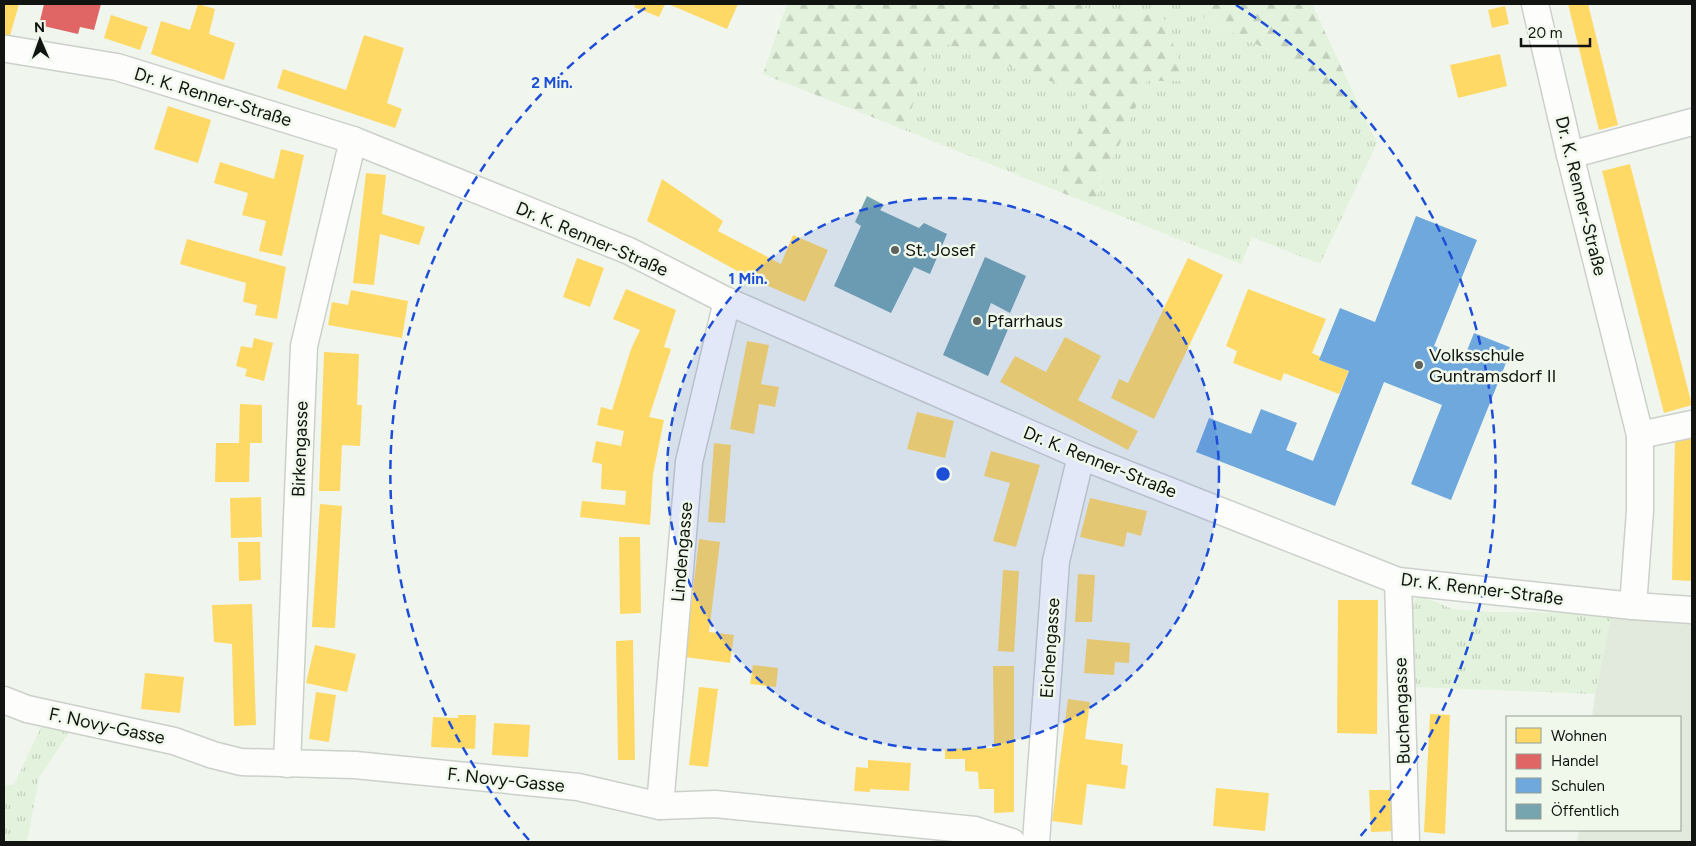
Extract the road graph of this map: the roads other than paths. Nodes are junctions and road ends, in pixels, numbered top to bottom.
1 (1535, 4) edge
2 (7, 49) dead end
3 (1692, 122) edge
4 (353, 140) junction
5 (1570, 155) junction
6 (727, 302) junction
7 (1692, 424) edge
8 (1640, 435) junction
9 (1081, 456) junction
10 (1398, 581) junction
11 (1633, 606) junction
12 (1692, 610) edge
13 (4, 700) edge
14 (287, 764) junction
15 (660, 806) junction
16 (1012, 842) edge
17 (1036, 842) edge
18 (1406, 842) edge

1 - 5 street, Dr. K. Renner-Straße
2 - 4 street, Dr. K. Renner-Straße
3 - 5 street
4 - 6 street, Dr. K. Renner-Straße
4 - 14 street, Birkengasse
5 - 8 street, Dr. K. Renner-Straße
6 - 9 street, Dr. K. Renner-Straße
6 - 15 street, Lindengasse
7 - 8 street
8 - 11 street, Dr. K. Renner-Straße
9 - 10 street, Dr. K. Renner-Straße
9 - 17 street, Eichengasse
10 - 11 street, Dr. K. Renner-Straße
10 - 18 street, Buchengasse
11 - 12 street
13 - 14 street, F. Novy-Gasse
14 - 15 street, F. Novy-Gasse
15 - 16 street, F. Novy-Gasse

